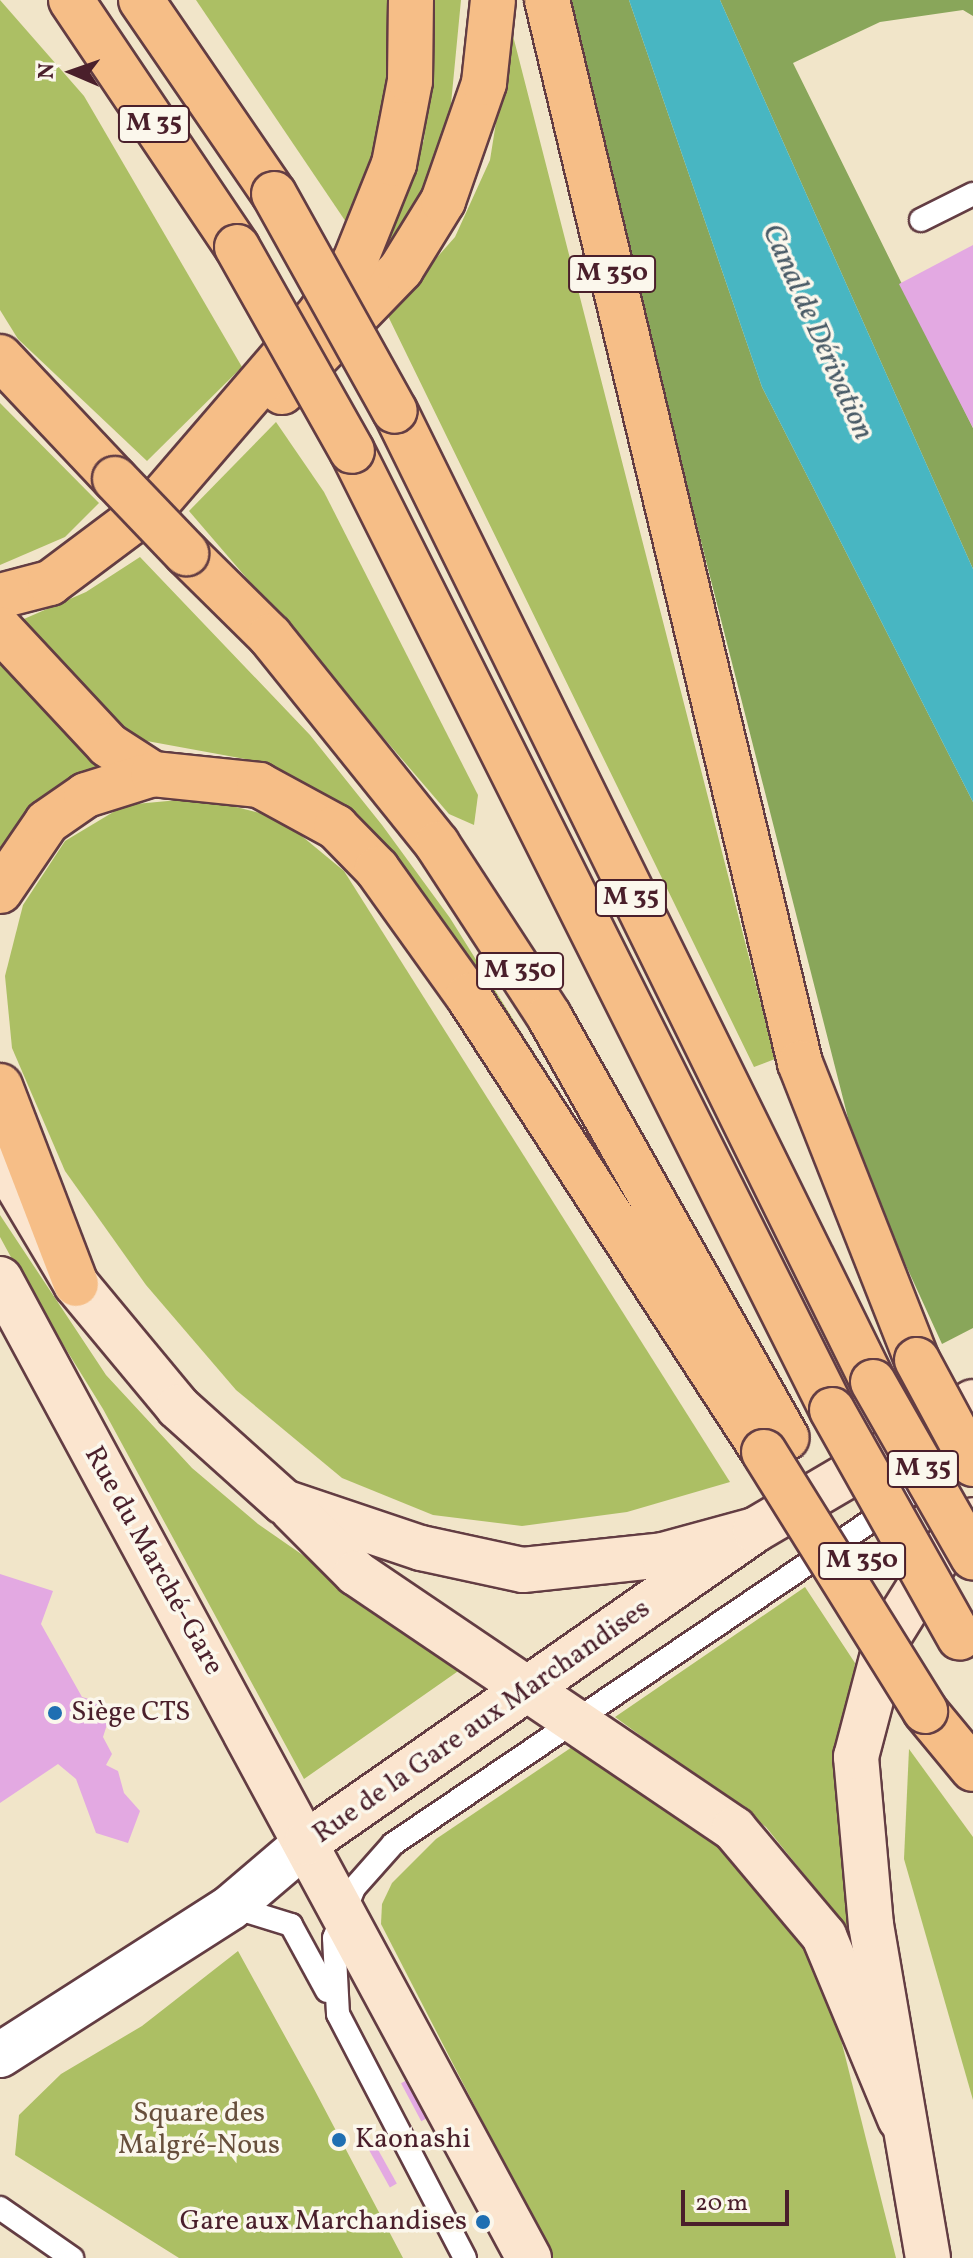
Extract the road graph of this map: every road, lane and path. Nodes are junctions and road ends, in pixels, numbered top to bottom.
1 (71, 0) edge
2 (141, 0) edge
3 (411, 0) edge
4 (493, 0) edge
5 (547, 0) edge
6 (973, 194) edge
7 (921, 220) dead end
8 (0, 357) edge
9 (214, 439) junction
10 (0, 596) edge
11 (0, 629) edge
12 (153, 774) junction
13 (0, 891) edge
14 (0, 1086) edge
15 (0, 1156) edge
16 (0, 1279) edge
17 (76, 1284) junction
18 (973, 1402) edge
19 (776, 1445) junction
20 (973, 1452) edge
21 (973, 1464) edge
22 (284, 1502) junction
23 (973, 1520) edge
24 (755, 1530) junction
25 (973, 1557) edge
26 (966, 1648) edge
27 (530, 1691) junction
28 (932, 1697) junction
29 (573, 1719) junction
30 (973, 1743) edge
31 (973, 1769) edge
32 (306, 1843) junction
33 (231, 1907) junction
34 (343, 1909) junction
35 (338, 2014) junction
36 (8, 2039) edge
37 (900, 2119) junction
38 (0, 2208) edge
39 (72, 2258) edge
40 (465, 2258) edge
41 (529, 2258) edge
42 (928, 2258) edge

1 - 26 highway, M 35, bridge
2 - 25 highway, M 35, bridge
3 - 9 highway
4 - 9 highway
5 - 21 highway, M 350, bridge
6 - 7 lane
8 - 19 highway, M 350, bridge
9 - 10 highway
11 - 12 highway
12 - 13 highway
12 - 19 highway
14 - 17 highway
15 - 17 main road
16 - 32 main road, Rue du Marché-Gare
17 - 22 main road
18 - 24 main road, Rue de la Gare aux Marchandises
19 - 28 highway, M 350
20 - 29 lane
22 - 24 main road
22 - 27 main road
23 - 37 main road
24 - 27 main road, Rue de la Gare aux Marchandises
27 - 29 main road
27 - 32 main road, Rue de la Gare aux Marchandises
28 - 30 highway, M 350
28 - 31 highway
29 - 34 lane
29 - 37 main road
32 - 33 street, Rue de la Gare aux Marchandises
32 - 34 main road, Rue du Marché-Gare
33 - 35 lane
33 - 36 street, Rue de la Gare aux Marchandises
34 - 35 lane
34 - 41 main road, Rue du Marché-Gare
35 - 40 lane
37 - 42 main road
38 - 39 lane

